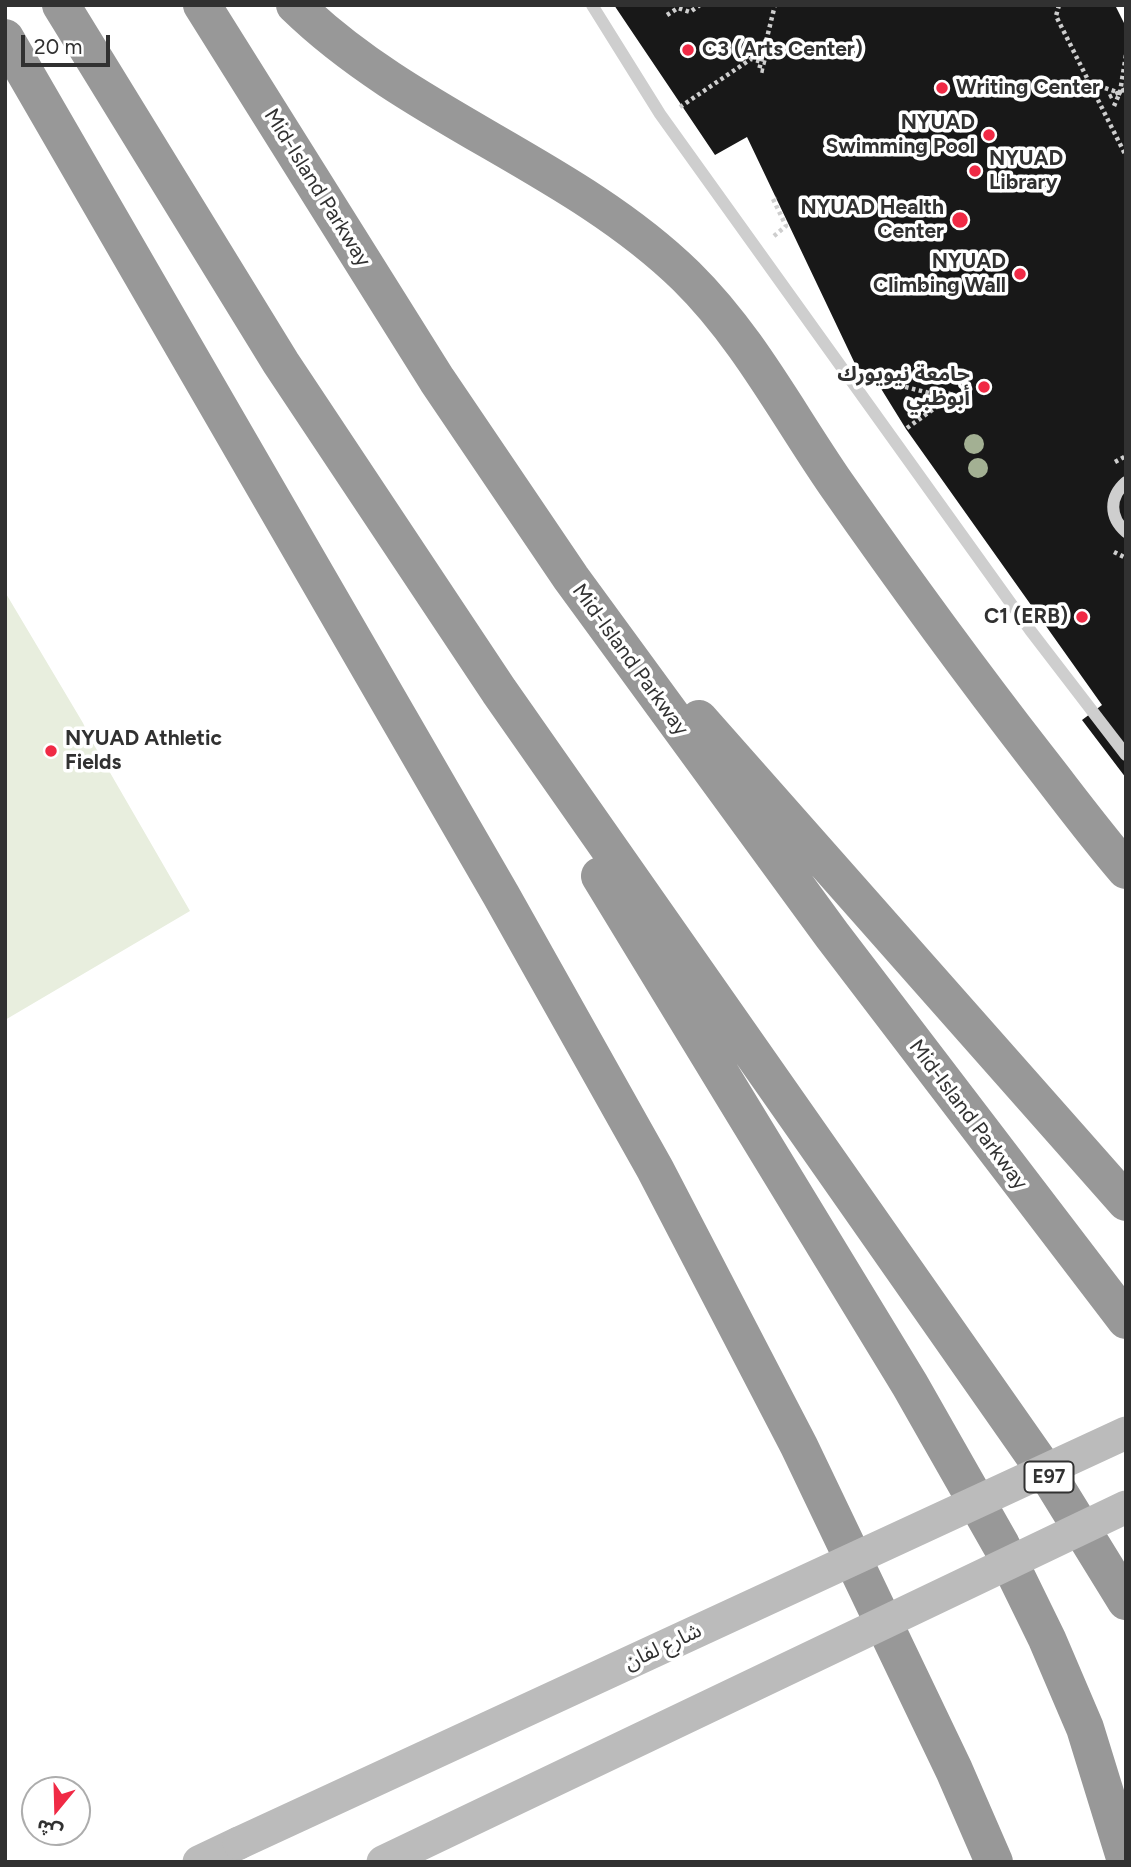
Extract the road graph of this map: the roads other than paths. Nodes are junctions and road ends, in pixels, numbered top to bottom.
1 (61, 5) edge
2 (202, 5) edge
3 (295, 5) edge
4 (592, 5) edge
5 (5, 38) edge
6 (1126, 482) edge
7 (1126, 532) edge
8 (571, 578) junction
9 (499, 691) junction
10 (1126, 755) edge
11 (1126, 870) edge
12 (1126, 1202) edge
13 (1126, 1320) edge
14 (1126, 1433) edge
15 (1126, 1507) edge
16 (1126, 1601) edge
17 (1126, 1861) edge
18 (200, 1862) edge
19 (383, 1862) edge
20 (994, 1862) edge

1 - 9 highway
2 - 8 highway, Mid-Island Parkway
3 - 11 highway
4 - 10 lane
5 - 20 highway
6 - 7 lane
8 - 12 highway
8 - 13 highway, Mid-Island Parkway
9 - 16 highway, E97
9 - 17 highway
14 - 18 street, شارع لفان, bridge
15 - 19 street, bridge

